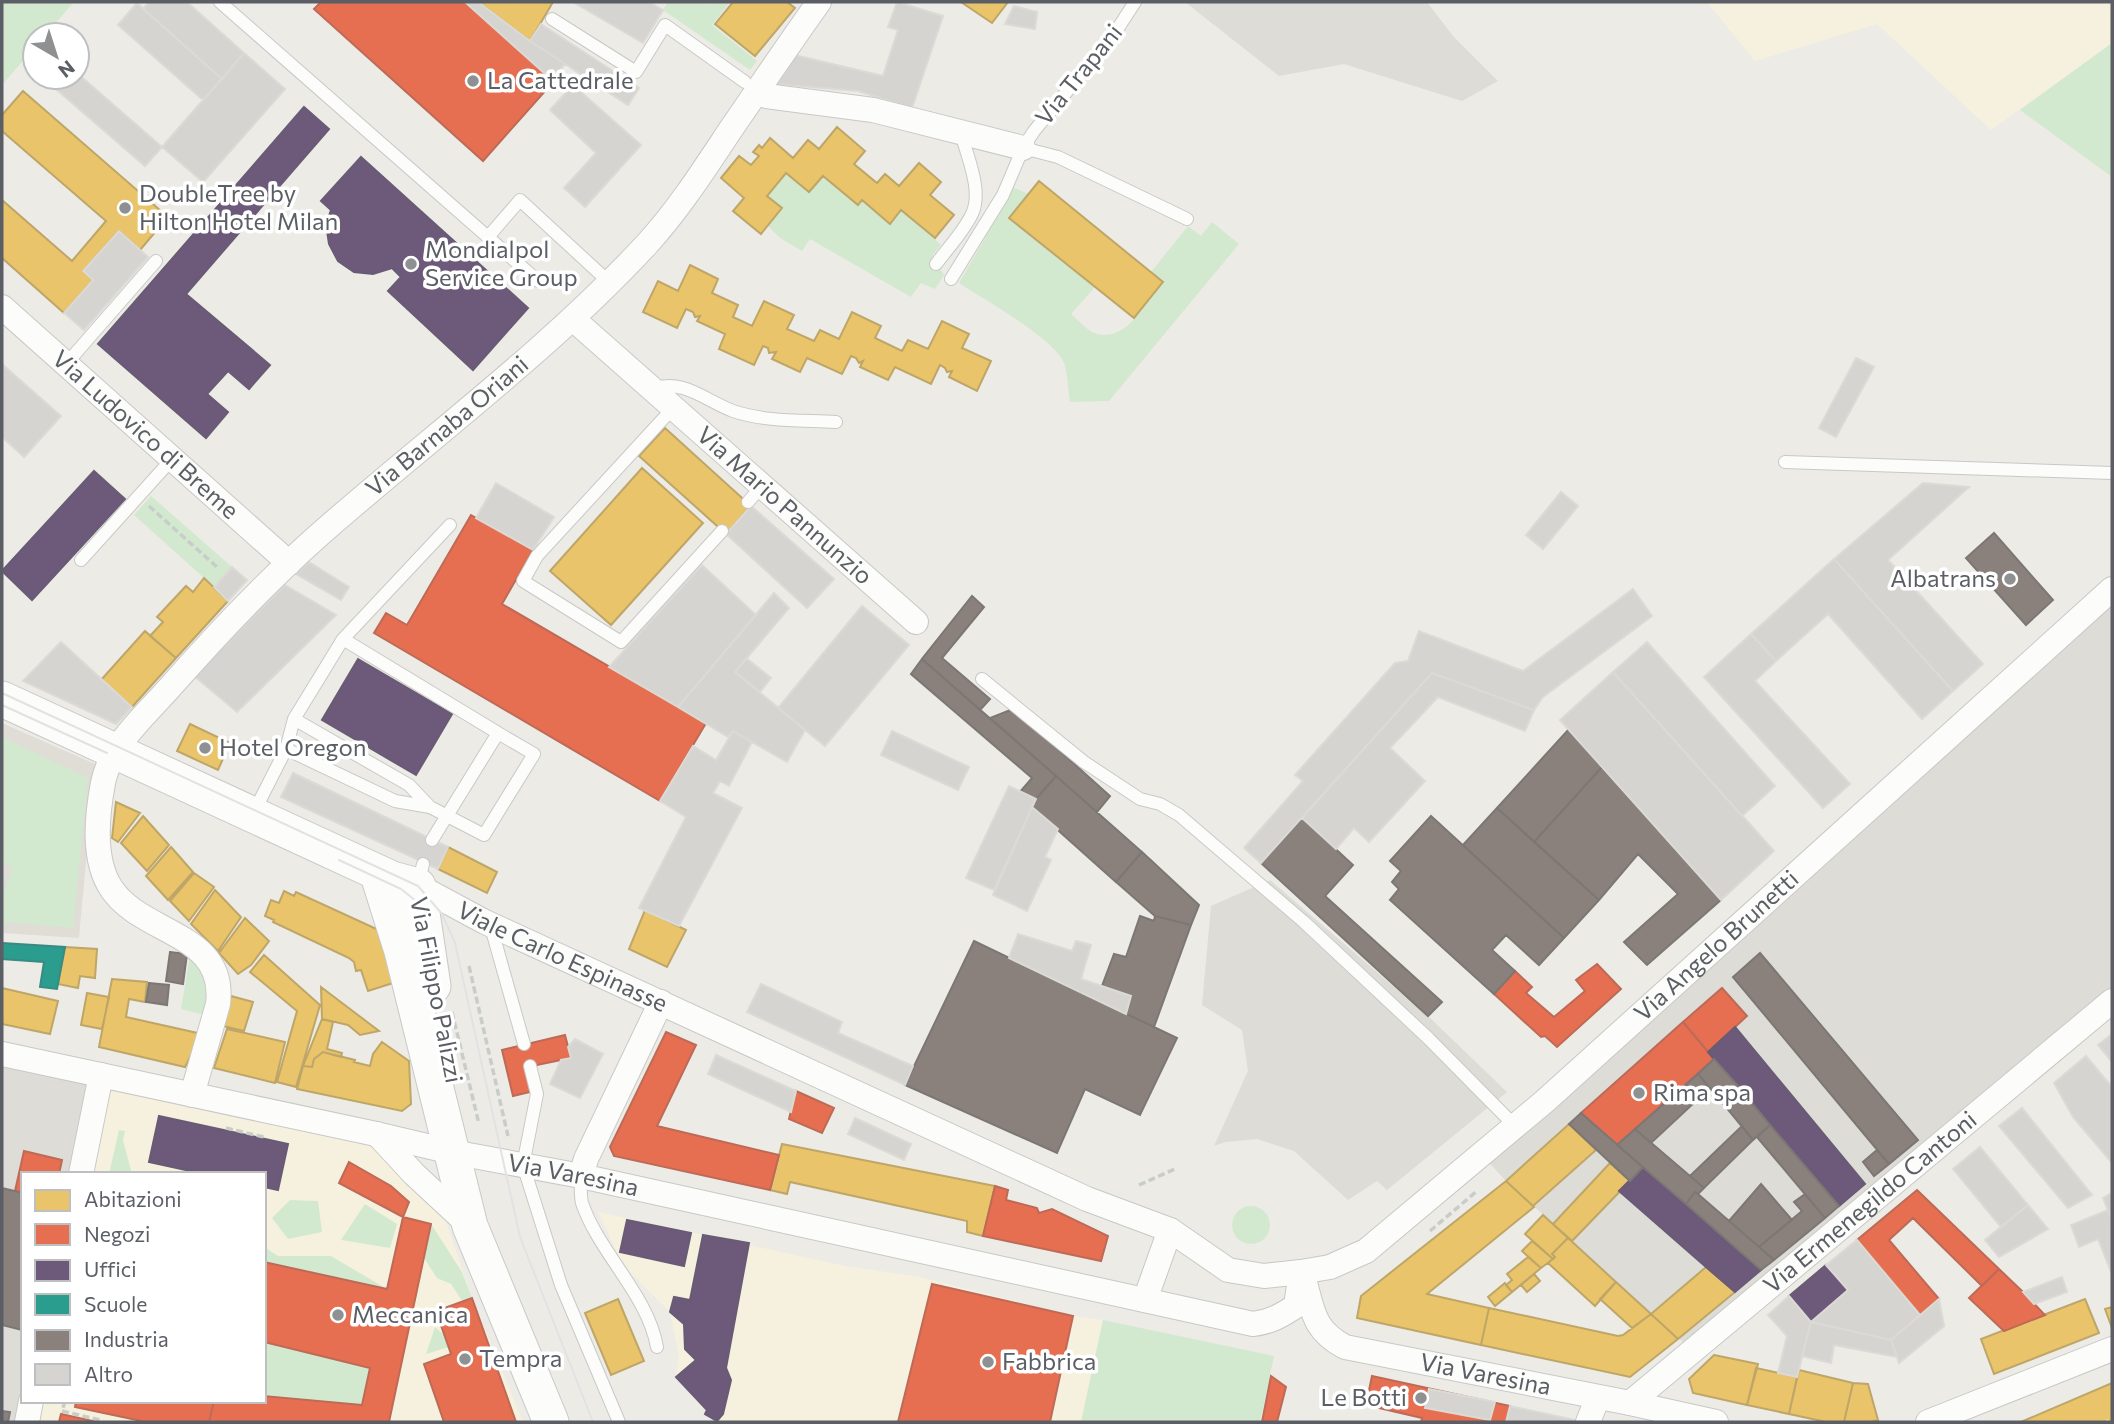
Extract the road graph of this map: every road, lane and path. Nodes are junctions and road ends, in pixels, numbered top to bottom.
1 (220, 2) edge
2 (819, 2) edge
3 (1135, 2) edge
4 (552, 19) dead end
5 (751, 86) junction
6 (961, 133) junction
7 (1023, 148) junction
8 (1188, 219) dead end
9 (488, 237) junction
10 (156, 261) dead end
11 (936, 264) dead end
12 (951, 279) dead end
13 (538, 281) dead end
14 (609, 282) junction
15 (2, 307) edge
16 (573, 319) junction
17 (66, 363) junction
18 (653, 389) junction
19 (674, 408) junction
20 (836, 422) dead end
21 (173, 458) junction
22 (1785, 462) dead end
23 (2112, 473) edge
24 (138, 497) junction
25 (450, 525) dead end
26 (722, 531) dead end
27 (81, 560) dead end
28 (289, 563) junction
29 (218, 568) dead end
30 (2112, 589) edge
31 (916, 622) dead end
32 (343, 639) junction
33 (982, 679) dead end
34 (2, 699) edge
35 (294, 719) junction
36 (498, 733) junction
37 (286, 749) junction
38 (116, 750) junction
39 (430, 807) junction
40 (253, 815) junction
41 (447, 816) junction
42 (432, 840) dead end
43 (377, 872) junction
44 (420, 875) junction
45 (488, 924) junction
46 (402, 951) junction
47 (469, 966) dead end
48 (2112, 1001) edge
49 (661, 1002) junction
50 (452, 1012) dead end
51 (524, 1045) dead end
52 (2, 1054) edge
53 (530, 1066) dead end
54 (101, 1075) junction
55 (192, 1094) junction
56 (479, 1124) dead end
57 (1516, 1126) junction
58 (226, 1128) dead end
59 (376, 1134) junction
60 (508, 1136) dead end
61 (264, 1137) dead end
62 (452, 1152) junction
63 (523, 1165) junction
64 (1177, 1168) dead end
65 (81, 1172) edge
66 (581, 1175) junction
67 (1139, 1185) dead end
68 (1477, 1191) dead end
69 (470, 1226) junction
70 (1170, 1230) junction
71 (1430, 1231) dead end
72 (1301, 1272) junction
73 (1144, 1300) junction
74 (657, 1347) dead end
75 (2112, 1349) edge
76 (1598, 1397) junction
77 (31, 1403) edge
78 (64, 1403) edge
79 (1630, 1403) junction
80 (27, 1422) edge
81 (100, 1422) edge
82 (551, 1422) edge
83 (619, 1422) edge
84 (1588, 1422) edge
85 (1716, 1422) edge
86 (1928, 1422) edge

1 - 9 lane
2 - 5 street, Via Barnaba Oriani
3 - 7 lane, Via Trapani
4 - 5 lane
5 - 6 street
5 - 14 street, Via Barnaba Oriani
6 - 7 street
6 - 11 lane
7 - 8 lane
7 - 12 lane, Via Trapani
9 - 13 lane
9 - 14 lane
10 - 17 lane
14 - 16 street, Via Barnaba Oriani
15 - 17 street, Via Ludovico di Breme
16 - 18 street, Via Mario Pannunzio
16 - 28 street, Via Barnaba Oriani
17 - 21 street, Via Ludovico di Breme
18 - 19 street, Via Mario Pannunzio
18 - 20 lane, Via Mario Pannunzio
19 - 26 lane
19 - 31 street, Via Mario Pannunzio
21 - 24 lane
21 - 28 street, Via Ludovico di Breme
22 - 23 lane
24 - 27 lane
24 - 29 path
25 - 32 lane
28 - 38 street, Via Barnaba Oriani
30 - 57 street, Via Angelo Brunetti
32 - 35 lane
32 - 36 lane
33 - 57 lane
34 - 38 street, Viale Carlo Espinasse
35 - 37 lane
35 - 39 lane
36 - 41 lane
36 - 41 lane
37 - 39 lane
37 - 40 lane
38 - 40 street, Viale Carlo Espinasse
38 - 55 street
39 - 41 lane
40 - 43 street, Viale Carlo Espinasse
41 - 42 lane
43 - 44 street, Viale Carlo Espinasse
43 - 46 street, Via Filippo Palizzi
44 - 45 street, Viale Carlo Espinasse
44 - 46 street, Via Filippo Palizzi
44 - 62 street, Via Filippo Palizzi
45 - 49 street, Viale Carlo Espinasse
45 - 51 lane
46 - 62 street, Via Filippo Palizzi
47 - 60 path
48 - 79 street, Via Ermenegildo Cantoni
49 - 66 street
49 - 70 street, Viale Carlo Espinasse
50 - 56 path
52 - 54 street, Via Varesina
53 - 63 lane
54 - 55 street, Via Varesina
54 - 65 street
55 - 59 street, Via Varesina
57 - 72 street, Via Angelo Brunetti
58 - 61 path
59 - 62 street, Via Varesina
59 - 69 street
62 - 63 street, Via Varesina
62 - 69 street, Via Filippo Palizzi
63 - 66 street, Via Varesina
63 - 83 lane
64 - 67 path
66 - 73 street, Via Varesina
66 - 74 lane
68 - 71 path
69 - 82 street, Via Filippo Palizzi
70 - 72 street, Via Angelo Brunetti
70 - 73 street
72 - 73 street, Via Varesina
72 - 76 street, Via Varesina
75 - 86 street
76 - 79 street, Via Varesina
76 - 84 street
77 - 80 street
78 - 81 path
79 - 85 street, Via Varesina

